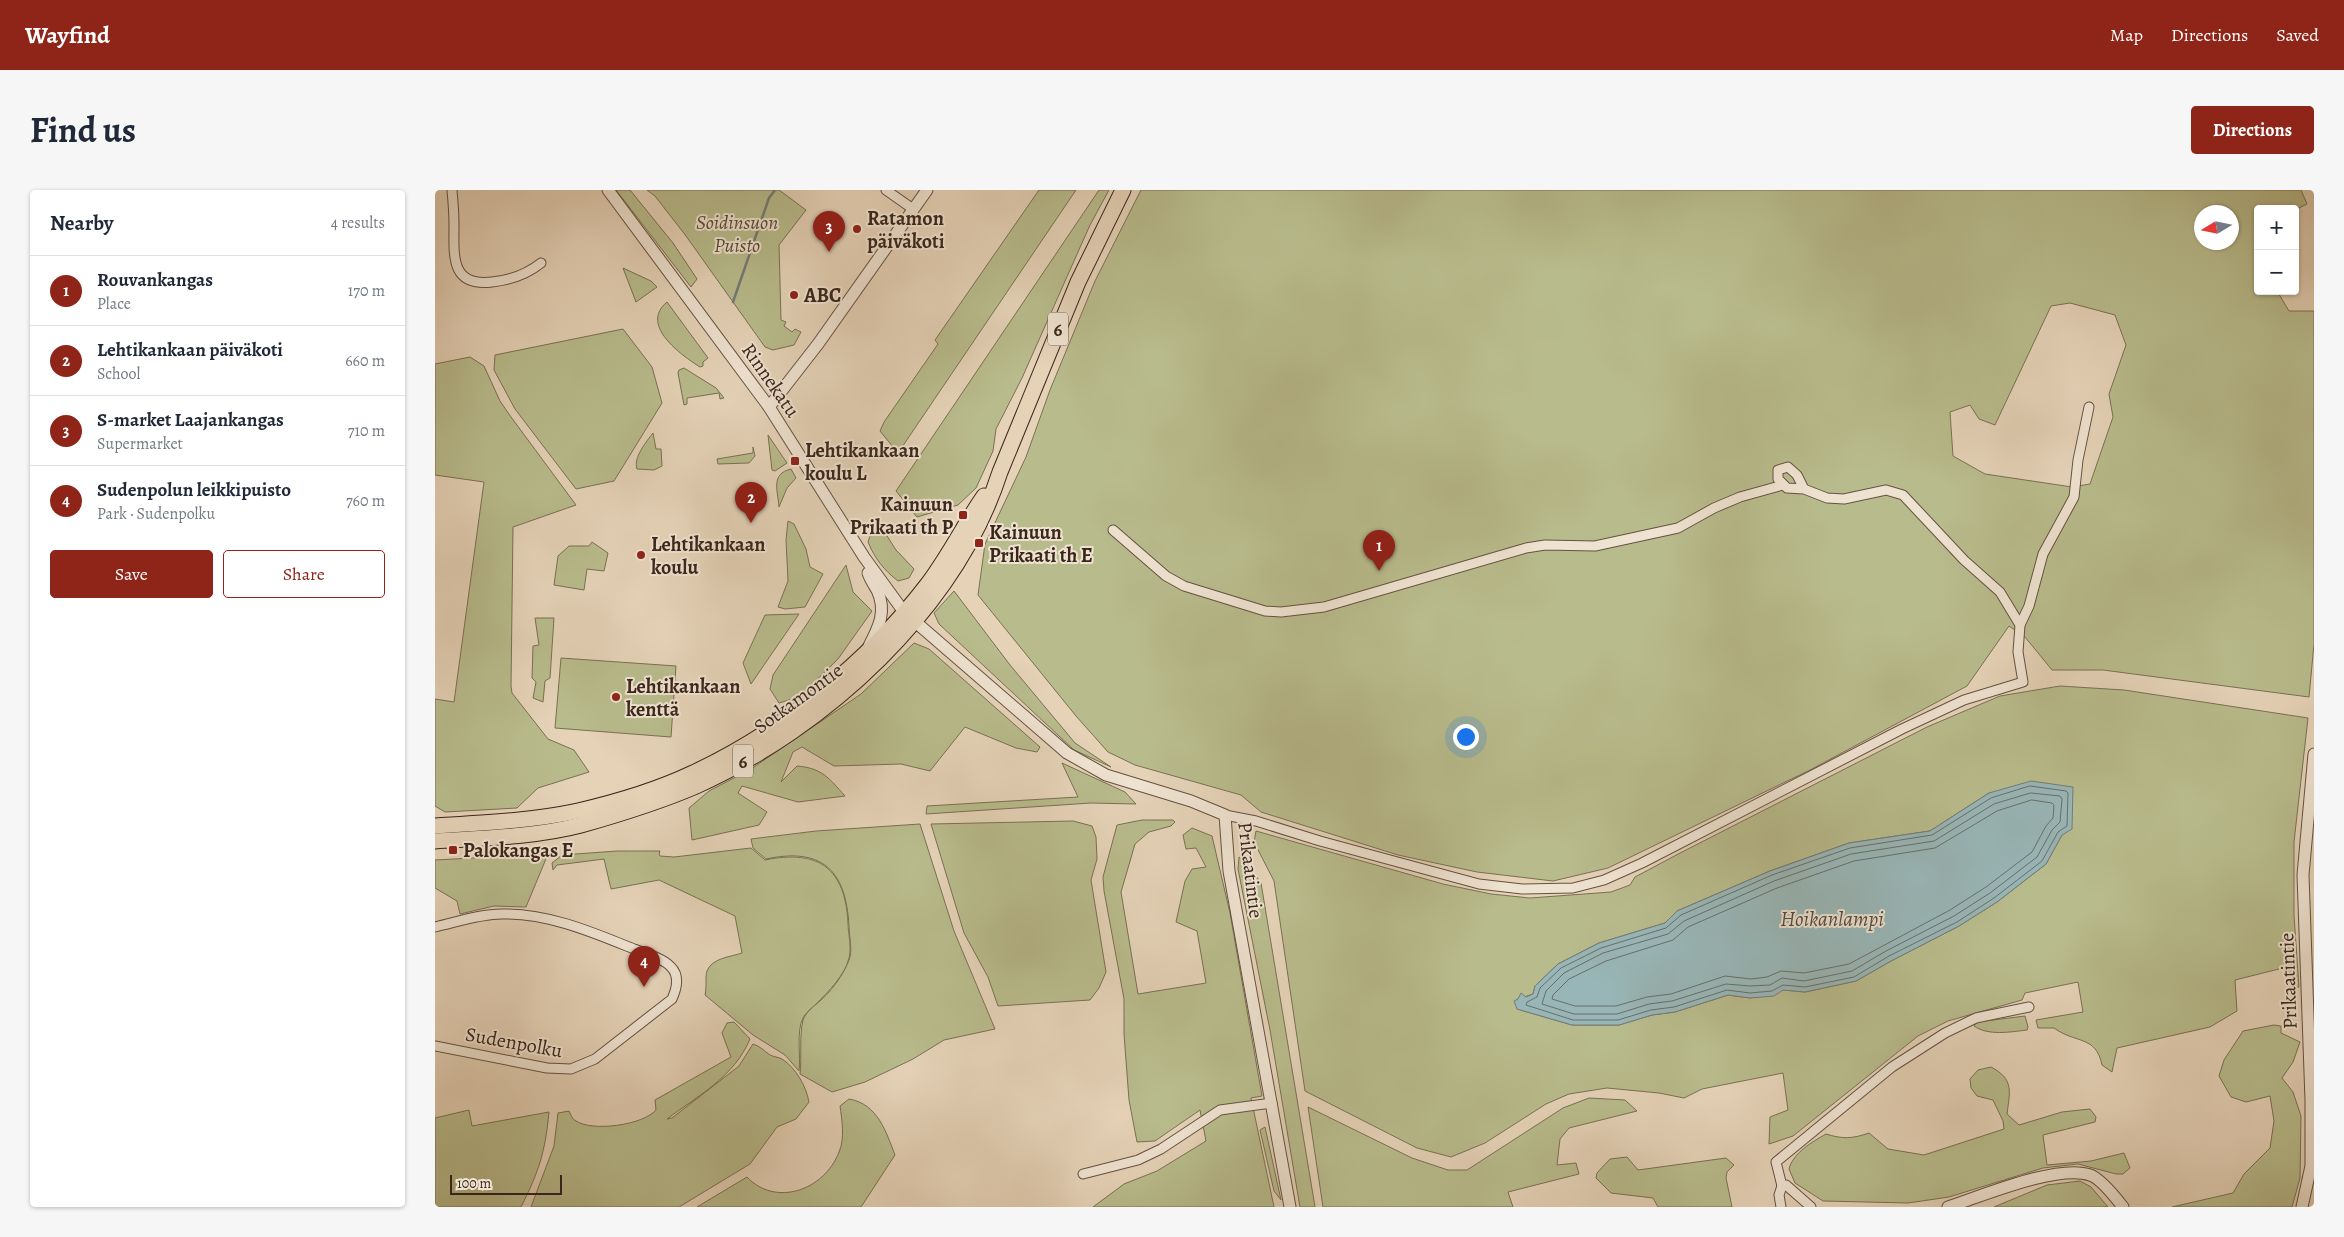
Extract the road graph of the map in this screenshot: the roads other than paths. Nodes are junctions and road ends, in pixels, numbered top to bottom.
1 (452, 190) edge
2 (608, 190) edge
3 (886, 190) edge
4 (927, 190) edge
5 (1123, 190) edge
6 (913, 210) junction
7 (541, 263) dead end
8 (769, 407) junction
9 (2089, 407) dead end
10 (1783, 486) junction
11 (1804, 489) junction
12 (1113, 530) dead end
13 (864, 557) junction
14 (909, 617) junction
15 (2020, 625) junction
16 (864, 654) junction
17 (2314, 754) edge
18 (1225, 815) junction
19 (435, 826) edge
20 (435, 840) edge
21 (435, 927) edge
22 (2029, 1006) dead end
23 (435, 1046) edge
24 (1272, 1103) junction
25 (1083, 1174) dead end
26 (1782, 1186) junction
27 (2311, 1187) edge
28 (1290, 1207) edge
29 (1781, 1207) edge
30 (1811, 1207) edge
31 (1948, 1207) edge
32 (2123, 1207) edge
33 (2302, 1207) edge

1 - 7 street
2 - 8 street, Rinnekatu
3 - 6 street
4 - 6 street
5 - 14 highway, Sotkamontie / 6
6 - 8 street
8 - 13 street, Rinnekatu
9 - 15 street
10 - 11 street
10 - 11 street
10 - 12 street
11 - 15 street
13 - 14 street, Rinnekatu
13 - 16 street
14 - 16 highway, Sotkamontie / 6
14 - 18 street, Prikaatintie
14 - 20 highway, Sotkamontie / 6
15 - 18 street
16 - 19 highway, Sotkamontie / 6
17 - 27 street, Prikaatintie
18 - 24 street, Prikaatintie
21 - 23 street, Sudenpolku
22 - 26 street
24 - 25 street
24 - 28 street, Prikaatintie
26 - 29 street
26 - 30 street
27 - 33 street, Prikaatintie
31 - 32 street

